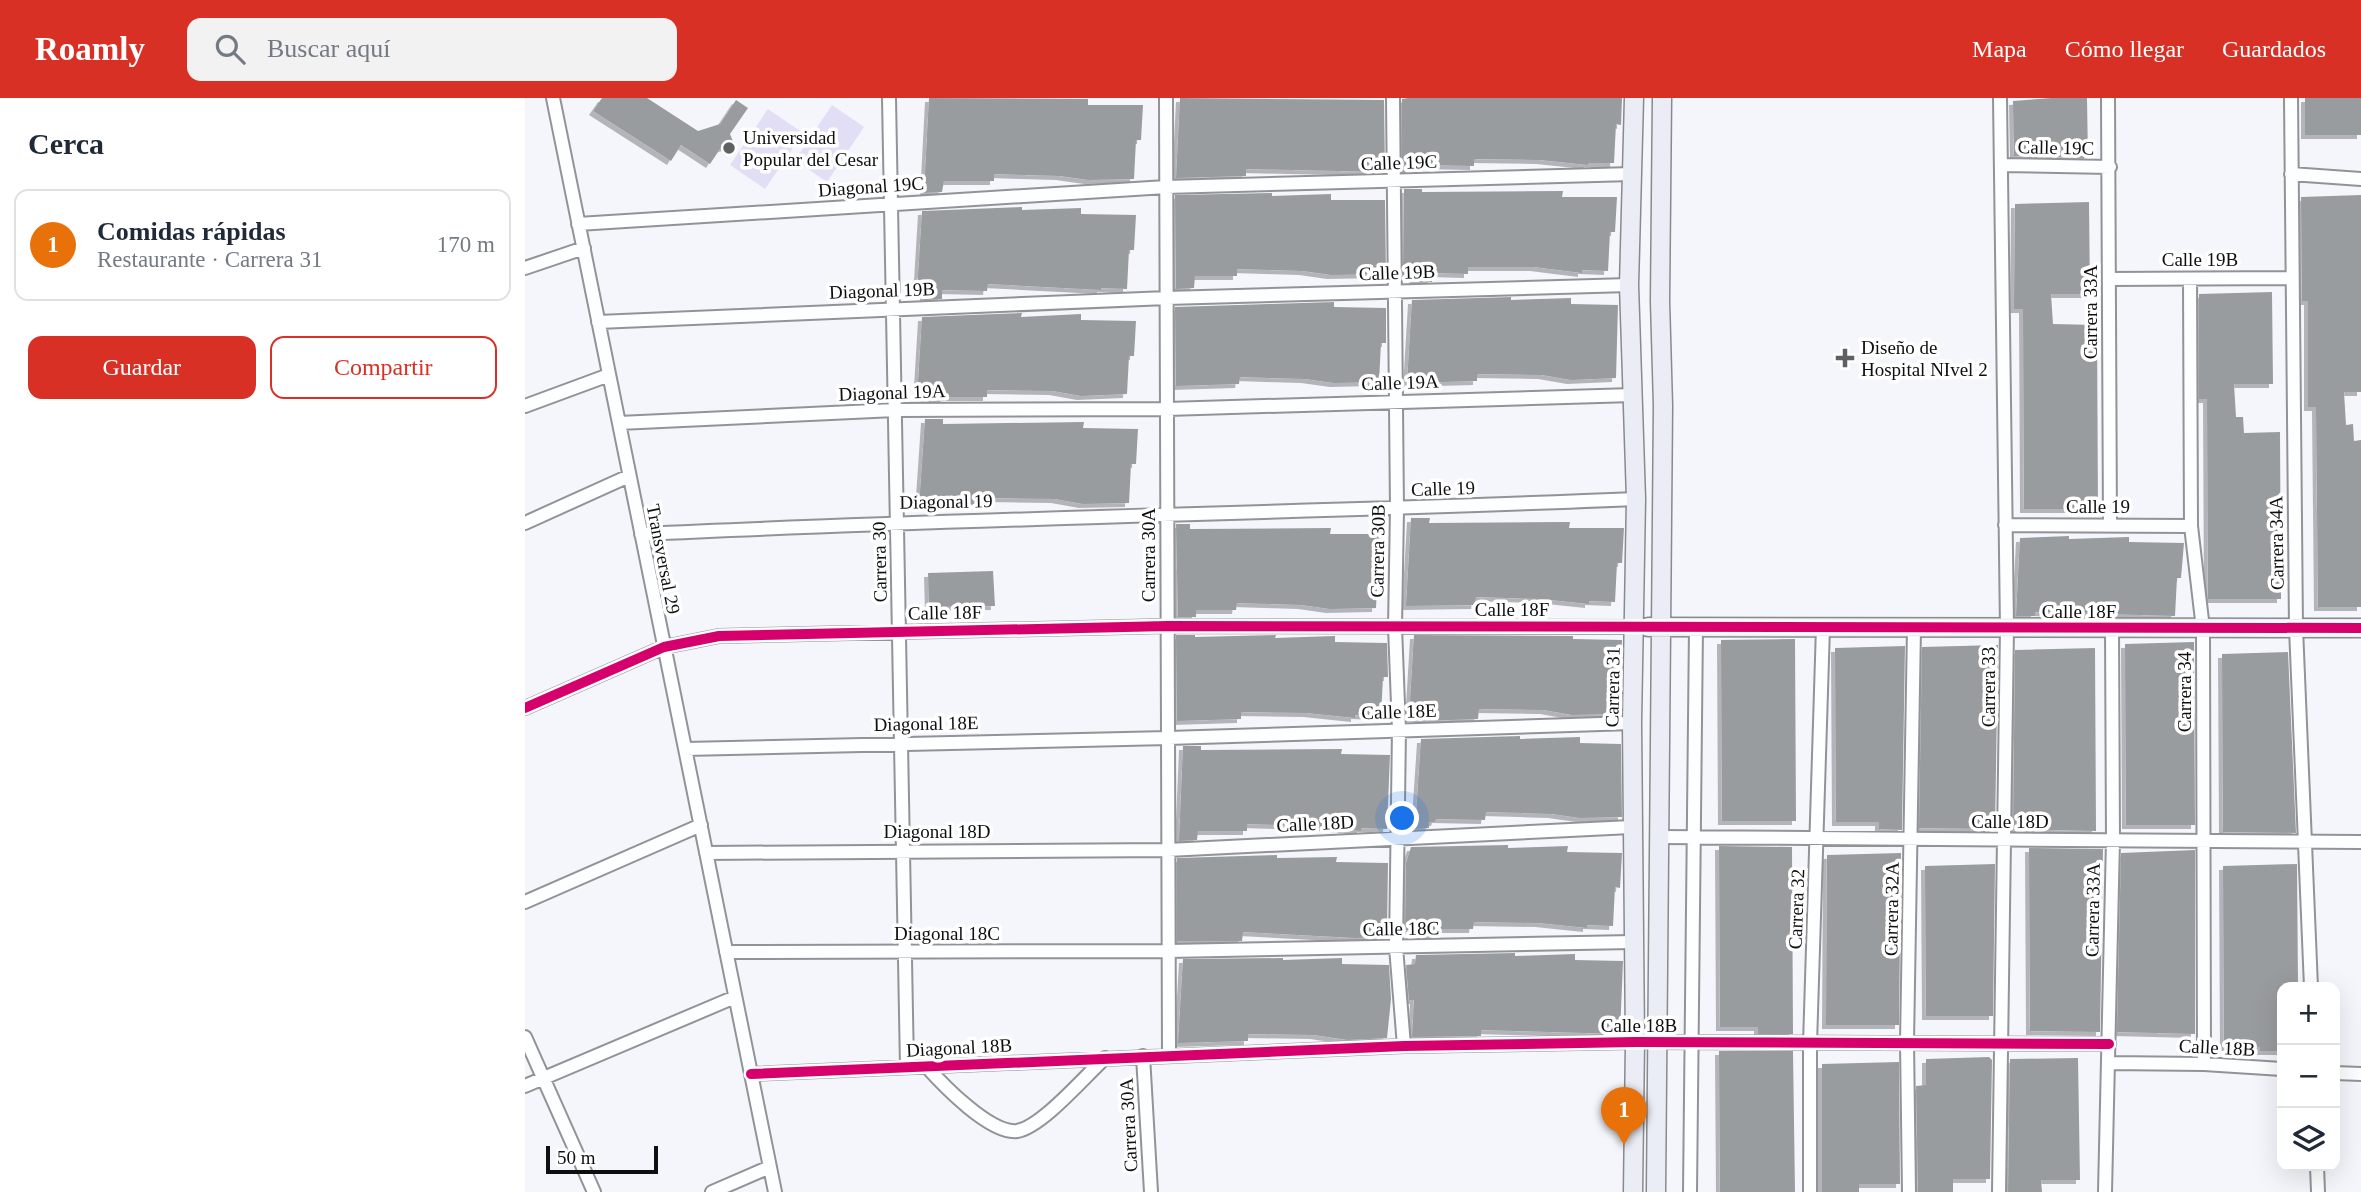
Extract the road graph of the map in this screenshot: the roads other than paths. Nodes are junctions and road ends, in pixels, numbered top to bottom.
1 (553, 98) edge
2 (889, 98) edge
3 (1166, 98) edge
4 (1393, 98) edge
5 (1634, 98) edge
6 (1662, 98) edge
7 (2000, 98) edge
8 (2108, 98) edge
9 (2291, 98) edge
10 (2001, 165) junction
11 (2110, 167) junction
12 (1632, 174) junction
13 (2291, 174) junction
14 (2361, 179) edge
15 (1394, 182) junction
16 (1166, 187) junction
17 (891, 204) junction
18 (578, 224) junction
19 (583, 248) junction
20 (525, 268) edge
21 (2291, 278) junction
22 (2109, 279) junction
23 (2190, 279) junction
24 (1629, 285) junction
25 (1392, 292) junction
26 (1167, 298) junction
27 (893, 309) junction
28 (599, 321) junction
29 (609, 375) junction
30 (1633, 395) junction
31 (1395, 402) junction
32 (525, 406) edge
33 (1167, 409) junction
34 (895, 410) junction
35 (619, 423) junction
36 (629, 476) junction
37 (1636, 499) junction
38 (1397, 509) junction
39 (1167, 517) junction
40 (897, 521) junction
41 (525, 523) edge
42 (2005, 525) junction
43 (2110, 526) junction
44 (2191, 526) junction
45 (641, 534) junction
46 (1168, 626) junction
47 (1395, 626) junction
48 (1634, 627) junction
49 (1659, 627) junction
50 (1696, 627) junction
51 (1822, 627) junction
52 (1914, 628) junction
53 (2007, 628) junction
54 (2112, 628) junction
55 (2296, 628) junction
56 (2361, 628) edge
57 (2203, 629) junction
58 (899, 630) junction
59 (664, 646) junction
60 (525, 708) edge
61 (1632, 723) junction
62 (1399, 730) junction
63 (1168, 738) junction
64 (901, 743) junction
65 (685, 749) junction
66 (701, 825) junction
67 (1631, 827) junction
68 (1658, 836) junction
69 (1693, 837) junction
70 (1398, 838) junction
71 (1818, 838) junction
72 (1912, 839) junction
73 (2204, 839) junction
74 (2006, 840) junction
75 (2113, 840) junction
76 (2361, 842) edge
77 (2306, 843) junction
78 (1168, 850) junction
79 (903, 851) junction
80 (706, 853) junction
81 (525, 902) edge
82 (1633, 943) junction
83 (1396, 947) junction
84 (726, 951) junction
85 (1169, 951) junction
86 (905, 952) junction
87 (2311, 982) edge
88 (736, 997) junction
89 (525, 1037) edge
90 (2003, 1041) junction
91 (1635, 1042) junction
92 (1656, 1042) junction
93 (1907, 1042) junction
94 (1689, 1043) junction
95 (1811, 1044) junction
96 (2109, 1044) junction
97 (1404, 1046) junction
98 (1169, 1055) junction
99 (1143, 1056) junction
100 (1105, 1058) junction
101 (2108, 1063) junction
102 (2204, 1064) junction
103 (926, 1066) junction
104 (907, 1067) junction
105 (2277, 1069) edge
106 (2340, 1073) edge
107 (751, 1074) junction
108 (2361, 1074) edge
109 (544, 1077) junction
110 (525, 1086) edge
111 (770, 1167) junction
112 (2317, 1171) edge
113 (594, 1192) edge
114 (712, 1192) edge
115 (775, 1192) edge
116 (1151, 1192) edge
117 (1633, 1192) edge
118 (1656, 1192) edge
119 (1690, 1192) edge
120 (1810, 1192) edge
121 (1909, 1192) edge
122 (2000, 1192) edge
123 (2105, 1192) edge
124 (2318, 1192) edge

1 - 18 street, Transversal 29
2 - 17 street, Carrera 30
3 - 16 street, Carrera 30A
4 - 15 street, Carrera 30B
5 - 12 main road, Carrera 31
6 - 49 main road
7 - 10 street, Carrera 33
8 - 11 street, Carrera 33A
9 - 13 street, Carrera 34A
10 - 11 street, Calle 19C
10 - 42 street, Carrera 33
11 - 22 street, Carrera 33A
12 - 15 street, Calle 19C
12 - 24 main road, Carrera 31
13 - 14 street
13 - 21 street, Carrera 34A
15 - 16 street, Calle 19C
15 - 25 street, Carrera 30B
16 - 17 street, Diagonal 19C
16 - 26 street, Carrera 30A
17 - 18 street, Diagonal 19C
17 - 27 street, Carrera 30
18 - 19 street, Transversal 29
19 - 20 street
19 - 28 street, Transversal 29
21 - 23 street, Calle 19B
21 - 55 street, Carrera 34A
22 - 23 street, Calle 19B
22 - 43 street, Carrera 33A
23 - 44 street, Carrera 34
24 - 25 street, Calle 19B
24 - 30 main road, Carrera 31
25 - 26 street, Calle 19B
25 - 31 street, Carrera 30B
26 - 27 street, Diagonal 19B
26 - 33 street, Carrera 30A
27 - 28 street, Diagonal 19B
27 - 34 street, Carrera 30
28 - 29 street, Transversal 29
29 - 32 street
29 - 35 street, Transversal 29
30 - 31 street, Calle 19A
30 - 37 main road, Carrera 31
31 - 33 street, Calle 19A
31 - 38 street, Carrera 30B
33 - 34 street, Diagonal 19A
33 - 39 street, Carrera 30A
34 - 35 street, Diagonal 19A
34 - 40 street, Carrera 30
35 - 36 street, Transversal 29
36 - 41 street
36 - 45 street, Transversal 29
37 - 38 street, Calle 19
37 - 48 main road, Carrera 31
38 - 39 street, Calle 19
38 - 47 street, Carrera 30B
39 - 40 street, Diagonal 19
39 - 46 street, Carrera 30A
40 - 45 street, Diagonal 19
40 - 58 street, Carrera 30
42 - 43 street, Calle 19
42 - 53 street, Carrera 33
43 - 44 street, Calle 19
44 - 57 street, Carrera 34
45 - 59 street, Transversal 29
46 - 47 street, Calle 18F
46 - 58 street, Calle 18F
46 - 63 street, Carrera 30A
47 - 48 street, Calle 18F
47 - 62 street, Carrera 30B
48 - 49 main road, Calle 18F
48 - 61 main road, Carrera 31
49 - 50 main road, Calle 18F
49 - 68 main road
50 - 51 main road, Calle 18F
50 - 69 street
51 - 52 main road, Calle 18F
51 - 71 street, Carrera 32
52 - 53 main road, Calle 18F
52 - 72 street, Carrera 32A
53 - 54 main road, Calle 18F
53 - 74 street, Carrera 33
54 - 57 main road, Calle 18F
54 - 75 street, Carrera 33A
55 - 56 main road, Calle 18F
55 - 57 main road, Calle 18F
55 - 77 street, Carrera 34A
57 - 73 street, Carrera 34
58 - 59 street, Calle 18F
58 - 64 street, Carrera 30
59 - 60 street
59 - 65 street, Transversal 29
61 - 62 street, Calle 18E
61 - 67 main road, Carrera 31
62 - 63 street, Calle 18E
62 - 70 street, Carrera 30B
63 - 64 street, Diagonal 18E
63 - 78 street, Carrera 30A
64 - 65 street, Diagonal 18E
64 - 79 street, Carrera 30
65 - 66 street, Transversal 29
66 - 80 street, Transversal 29
66 - 81 street
67 - 70 street, Calle 18D
67 - 82 main road, Carrera 31
68 - 69 street, Calle 18D
68 - 92 main road
69 - 71 street, Calle 18D
69 - 94 street
70 - 78 street, Calle 18D
70 - 83 street, Carrera 30B
71 - 72 street, Calle 18D
71 - 95 street, Carrera 32
72 - 74 street, Calle 18D
72 - 93 street, Carrera 32A
73 - 75 street, Calle 18D
73 - 77 street, Calle 18D
73 - 102 street, Carrera 34
74 - 75 street, Calle 18D
74 - 90 street, Carrera 33
75 - 96 street, Carrera 33A
76 - 77 street, Calle 18D
77 - 87 street, Carrera 34A
78 - 79 street, Diagonal 18D
78 - 85 street, Carrera 30A
79 - 80 street, Diagonal 18D
79 - 86 street, Carrera 30
80 - 84 street, Transversal 29
82 - 83 street, Calle 18C
82 - 91 main road, Carrera 31
83 - 85 street, Calle 18C
83 - 97 street, Carrera 30B
84 - 86 street, Diagonal 18C
84 - 88 street, Transversal 29
85 - 86 street, Diagonal 18C
85 - 98 street, Carrera 30A
86 - 104 street, Carrera 30
88 - 107 street, Transversal 29
88 - 109 street
89 - 109 street
90 - 93 street, Calle 18B
90 - 96 street, Calle 18B
90 - 122 street, Carrera 33
91 - 92 street, Calle 18B
91 - 97 street, Calle 18B
91 - 117 main road, Carrera 31
92 - 94 street, Calle 18B
92 - 118 main road
93 - 95 street, Calle 18B
93 - 121 street, Carrera 32A
94 - 95 street, Calle 18B
94 - 119 street
95 - 120 street, Carrera 32
96 - 101 street, Carrera 33A
97 - 98 street, Calle 18B
98 - 99 street, Diagonal 18B
99 - 100 street, Diagonal 18B
99 - 116 street, Carrera 30A
100 - 103 street, Diagonal 18B
100 - 103 street
101 - 102 street, Calle 18B
101 - 123 street, Carrera 33A
102 - 105 street, Calle 18B
103 - 104 street, Diagonal 18B
104 - 107 street, Diagonal 18B
106 - 108 street
107 - 111 street, Transversal 29
109 - 110 street
109 - 113 street
111 - 114 street
111 - 115 street, Transversal 29
112 - 124 street

